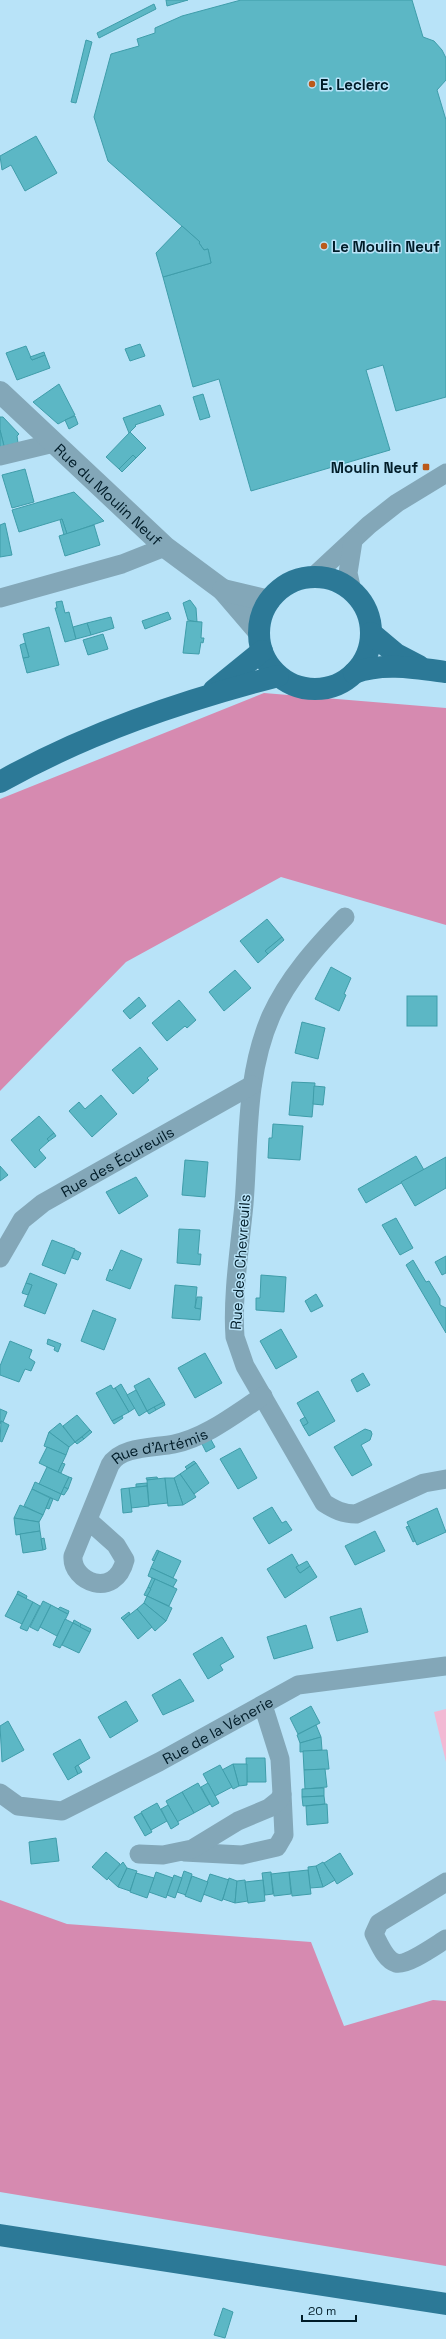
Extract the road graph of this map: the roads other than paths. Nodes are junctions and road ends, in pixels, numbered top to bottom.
1 (0, 392) edge
2 (54, 443) junction
3 (0, 456) edge
4 (446, 473) edge
5 (353, 541) junction
6 (165, 547) junction
7 (313, 577) junction
8 (223, 590) junction
9 (352, 591) junction
10 (0, 598) edge
11 (269, 601) junction
12 (371, 633) junction
13 (260, 641) junction
14 (436, 670) edge
15 (354, 673) junction
16 (278, 676) junction
17 (208, 694) junction
18 (0, 782) edge
19 (344, 917) dead end
20 (252, 1085) junction
21 (0, 1258) edge
22 (263, 1396) junction
23 (446, 1480) edge
24 (88, 1520) dead end
25 (446, 1666) edge
26 (263, 1705) junction
27 (0, 1793) edge
28 (282, 1794) junction
29 (183, 1852) junction
30 (139, 1854) dead end
31 (446, 1882) edge
32 (446, 1939) edge
33 (0, 2235) edge
34 (446, 2304) edge

1 - 2 street, Rue du Moulin Neuf
2 - 3 street
2 - 6 street, Rue du Moulin Neuf
4 - 5 street
5 - 7 street
5 - 9 street
6 - 8 street, Rue du Moulin Neuf
6 - 10 street
7 - 9 main road
7 - 11 main road
8 - 11 street, Rue du Moulin Neuf
8 - 13 street, Rue du Moulin Neuf
9 - 12 main road
11 - 13 main road
12 - 14 main road
12 - 15 main road
13 - 16 main road
13 - 17 main road
14 - 15 main road
15 - 16 main road
16 - 17 main road
17 - 18 main road
19 - 20 street, Rue des Chevreuils
20 - 21 street, Rue des Écureuils
20 - 22 street, Rue des Chevreuils
22 - 23 street, Rue des Chevreuils
22 - 24 street, Rue d'Artémis
25 - 26 street, Rue de la Vénerie
26 - 27 street, Rue de la Vénerie
26 - 28 street
28 - 29 street
28 - 29 street
29 - 30 street
31 - 32 street
33 - 34 main road

